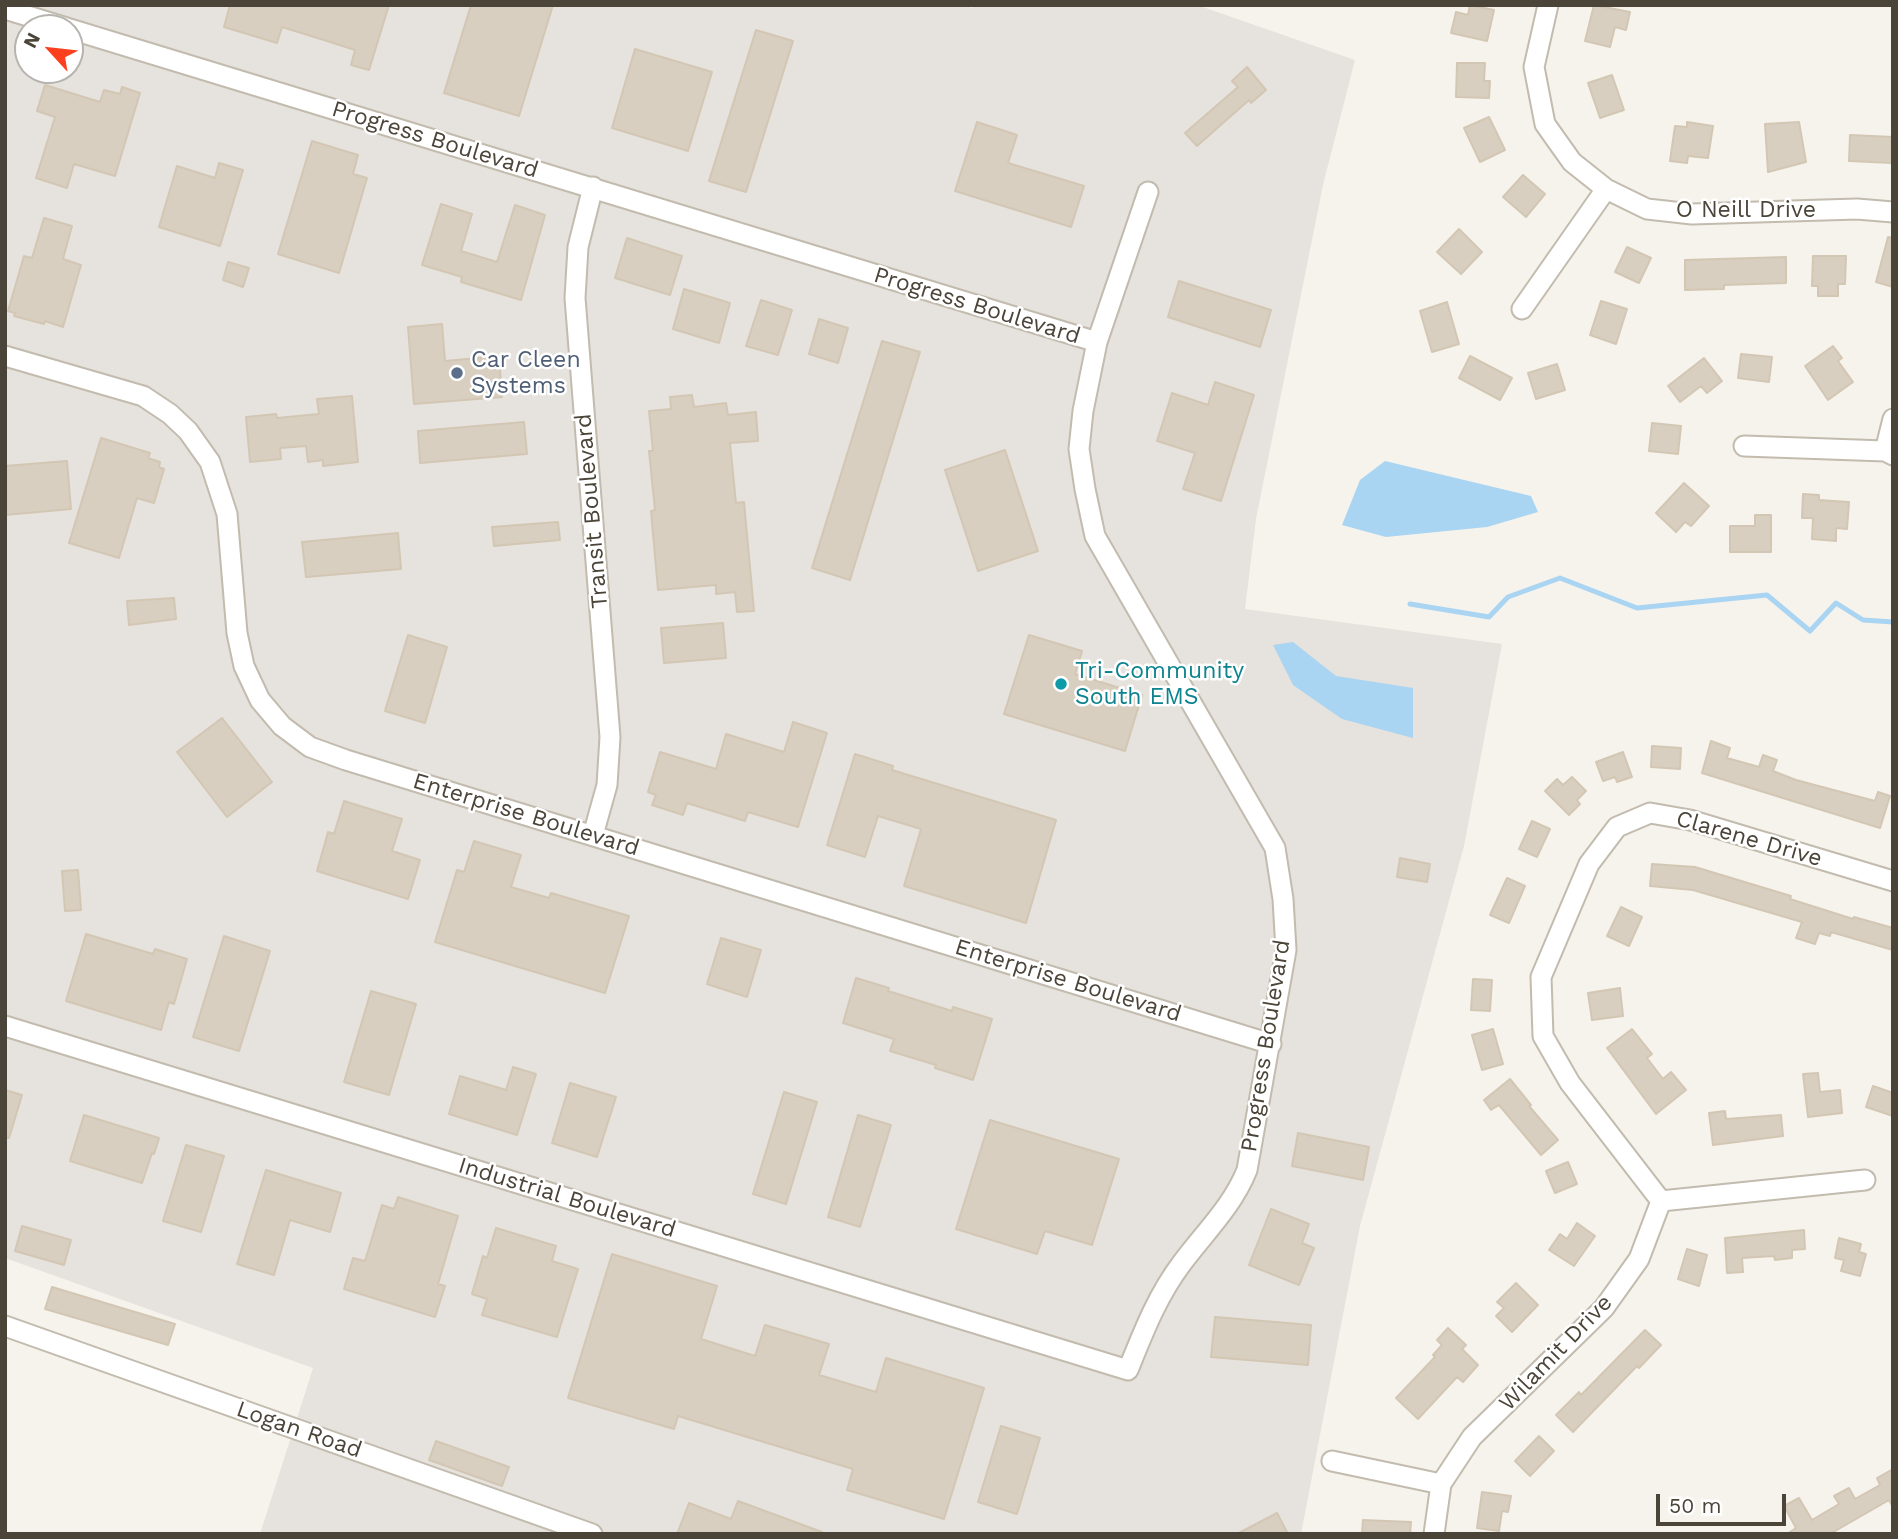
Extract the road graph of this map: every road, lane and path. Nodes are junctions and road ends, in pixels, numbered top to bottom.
1 (1548, 5) edge
2 (84, 34) edge
3 (593, 187) junction
4 (1606, 189) junction
5 (1148, 192) dead end
6 (1893, 212) edge
7 (1522, 309) dead end
8 (1097, 342) junction
9 (5, 356) edge
10 (1893, 419) edge
11 (1745, 446) dead end
12 (1889, 453) edge
13 (593, 835) junction
14 (1893, 881) edge
15 (5, 1026) edge
16 (1271, 1044) junction
17 (1865, 1180) dead end
18 (1661, 1201) junction
19 (5, 1326) edge
20 (1128, 1370) joint
21 (1332, 1461) dead end
22 (1441, 1484) junction
23 (592, 1534) edge
24 (1434, 1534) edge

1 - 4 street, O Neill Drive
2 - 3 street, Progress Boulevard
3 - 8 street, Progress Boulevard
3 - 13 street, Transit Boulevard
4 - 6 street, O Neill Drive
4 - 7 street
5 - 8 street
8 - 16 street, Progress Boulevard
9 - 13 street, Enterprise Boulevard
10 - 12 street
11 - 12 street
13 - 16 street, Enterprise Boulevard
14 - 18 street, Clarene Drive
15 - 20 street, Industrial Boulevard
16 - 20 street, Progress Boulevard
17 - 18 street
18 - 22 street, Wilamit Drive
19 - 23 street, Logan Road
21 - 22 street
22 - 24 street, Wilamit Drive

